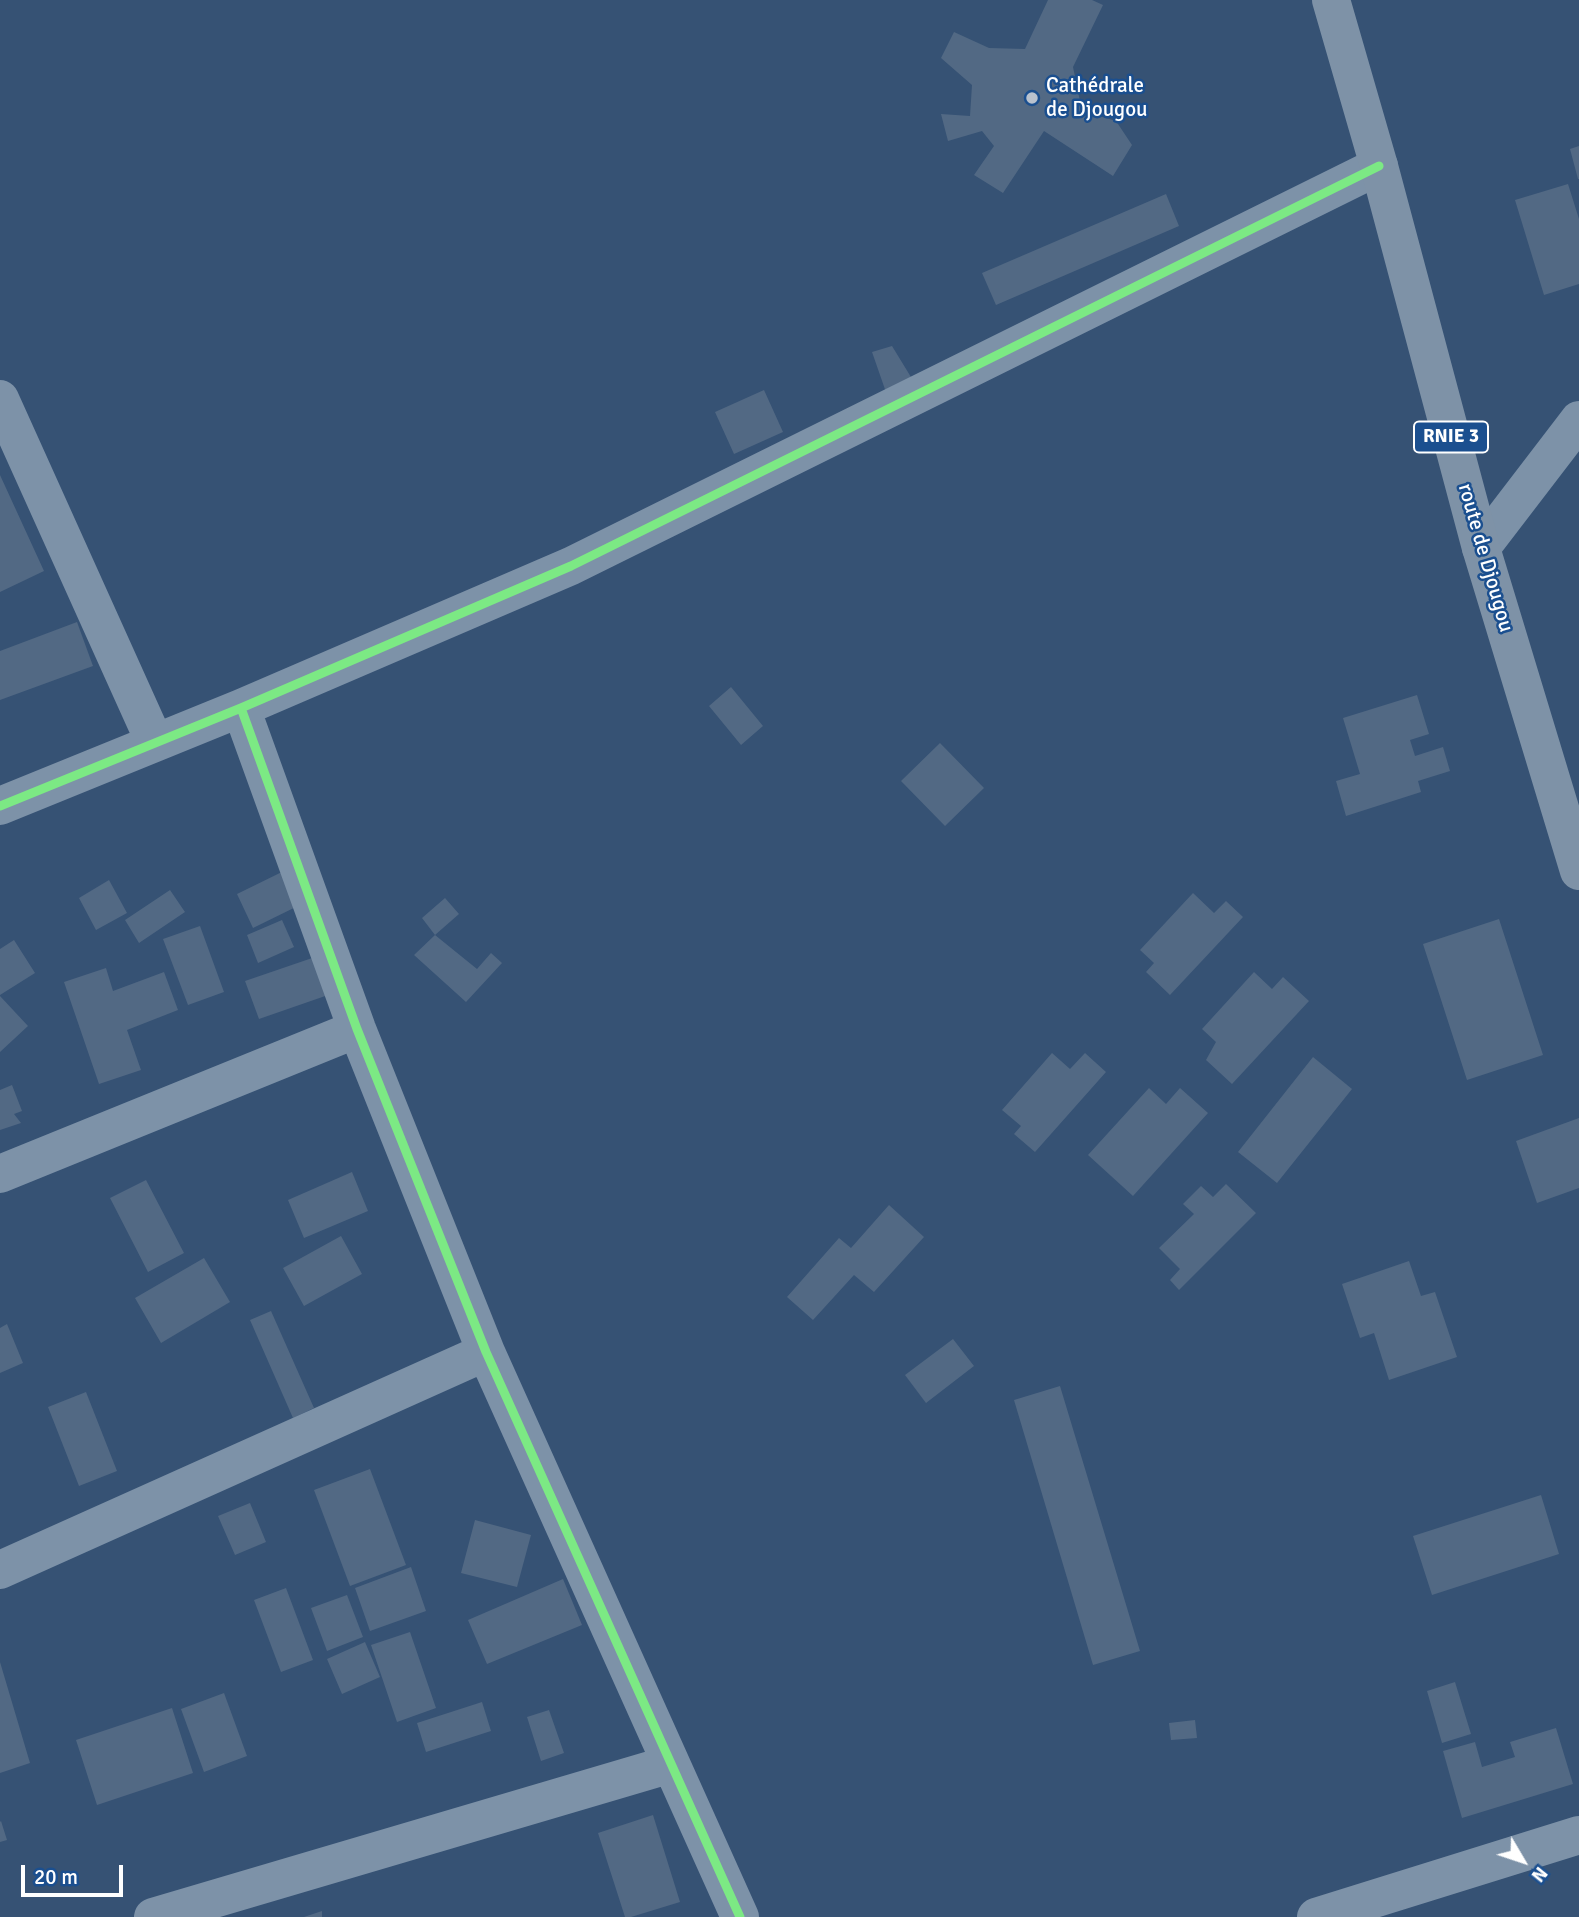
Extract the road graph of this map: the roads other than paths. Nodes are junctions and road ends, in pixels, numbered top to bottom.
1 (1331, 0) edge
2 (1379, 166) junction
3 (0, 399) edge
4 (1579, 420) edge
5 (1481, 548) junction
6 (241, 708) junction
7 (155, 743) junction
8 (0, 806) edge
9 (1579, 872) edge
10 (357, 1029) junction
11 (0, 1174) edge
12 (486, 1352) junction
13 (0, 1570) edge
14 (671, 1764) junction
15 (1579, 1835) edge
16 (153, 1917) edge
17 (740, 1917) edge
18 (1316, 1917) edge

1 - 2 highway, route de Djougou / RNIE 3
2 - 5 highway, route de Djougou / RNIE 3
2 - 6 street
3 - 7 street
4 - 5 street
5 - 9 highway, route de Djougou / RNIE 3
6 - 7 street
6 - 10 street
7 - 8 street
10 - 11 street
10 - 12 street
12 - 13 street
12 - 14 street
14 - 16 street
14 - 17 street
15 - 18 street

